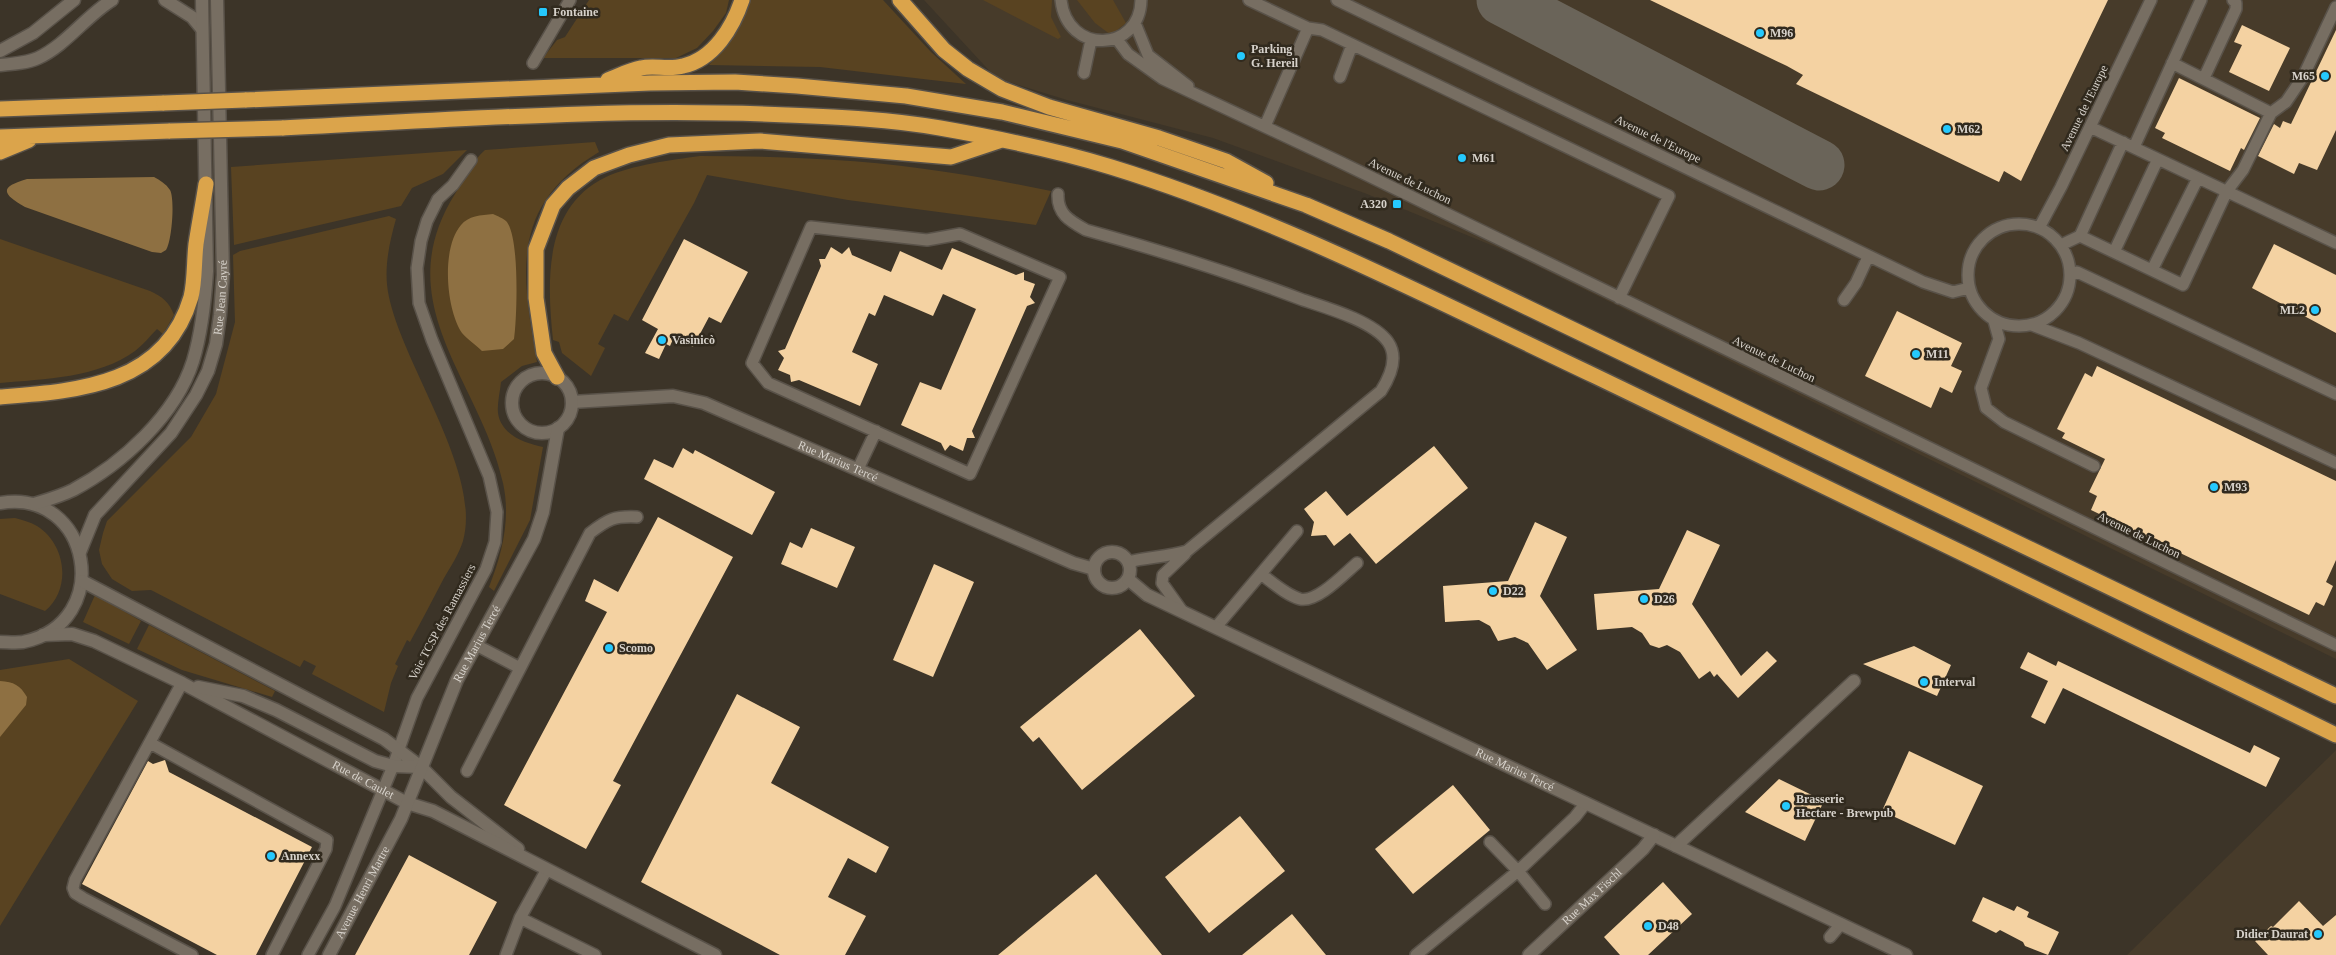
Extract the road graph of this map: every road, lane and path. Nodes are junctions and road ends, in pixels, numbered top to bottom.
1 (74, 0) edge
2 (112, 0) edge
3 (165, 0) edge
4 (202, 0) edge
5 (217, 0) edge
6 (570, 0) edge
7 (742, 0) edge
8 (900, 0) edge
9 (1061, 0) edge
10 (1141, 0) edge
11 (1249, 0) edge
12 (1337, 0) edge
13 (2151, 0) edge
14 (2201, 0) edge
15 (2233, 0) edge
16 (2336, 7) edge
17 (1135, 23) junction
18 (1308, 28) junction
19 (202, 29) junction
20 (1116, 38) junction
21 (1091, 40) junction
22 (1352, 45) junction
23 (0, 52) edge
24 (533, 63) dead end
25 (2172, 63) junction
26 (0, 65) edge
27 (1084, 73) dead end
28 (1340, 77) dead end
29 (2204, 78) junction
30 (595, 85) junction
31 (1201, 96) junction
32 (0, 109) edge
33 (2271, 113) junction
34 (1265, 126) junction
35 (2090, 127) junction
36 (40, 136) junction
37 (0, 137) edge
38 (1001, 140) junction
39 (2128, 145) junction
40 (0, 152) edge
41 (2158, 159) junction
42 (471, 160) dead end
43 (2198, 178) junction
44 (206, 184) junction
45 (2227, 191) junction
46 (1058, 194) dead end
47 (1306, 205) junction
48 (2039, 228) junction
49 (2080, 236) junction
50 (2336, 243) edge
51 (2061, 245) junction
52 (2114, 252) junction
53 (1868, 257) junction
54 (2152, 270) junction
55 (2071, 276) junction
56 (1969, 288) junction
57 (1619, 298) junction
58 (1844, 300) dead end
59 (1994, 320) junction
60 (2032, 326) junction
61 (557, 377) junction
62 (2336, 394) edge
63 (0, 397) edge
64 (572, 402) junction
65 (558, 428) junction
66 (876, 431) junction
67 (2336, 463) edge
68 (2094, 466) dead end
69 (858, 469) junction
70 (0, 503) edge
71 (34, 504) junction
72 (637, 517) dead end
73 (1297, 531) dead end
74 (80, 552) junction
75 (1187, 552) junction
76 (1128, 562) junction
77 (1357, 563) dead end
78 (1094, 569) junction
79 (1261, 574) junction
80 (1128, 579) junction
81 (82, 581) junction
82 (1182, 611) junction
83 (1216, 627) junction
84 (43, 635) junction
85 (0, 642) edge
86 (476, 645) junction
87 (2336, 645) edge
88 (520, 668) junction
89 (1854, 681) dead end
90 (182, 683) junction
91 (2336, 696) edge
92 (2336, 735) edge
93 (150, 743) junction
94 (400, 749) junction
95 (393, 766) junction
96 (421, 767) junction
97 (467, 772) dead end
98 (383, 790) junction
99 (407, 803) junction
100 (1586, 803) junction
101 (396, 830) joint
102 (1654, 836) junction
103 (1490, 842) dead end
104 (1676, 846) junction
105 (546, 871) junction
106 (1518, 871) junction
107 (1545, 904) dead end
108 (520, 918) junction
109 (1841, 924) junction
110 (1830, 937) dead end
111 (192, 955) edge
112 (272, 955) edge
113 (308, 955) edge
114 (330, 955) edge
115 (506, 955) edge
116 (594, 955) edge
117 (715, 955) edge
118 (1416, 955) edge
119 (1529, 955) edge
120 (1906, 955) edge

1 - 23 main road
2 - 26 main road
3 - 19 main road
4 - 19 main road, Rue Jean Cayré
5 - 74 main road, Rue Jean Cayré
6 - 24 lane
7 - 30 highway
8 - 47 highway
9 - 21 lane
10 - 17 lane
11 - 18 lane
12 - 53 lane, Avenue de l'Europe
13 - 35 lane, Avenue de l'Europe
14 - 25 lane
15 - 29 lane
16 - 33 lane
17 - 20 lane
17 - 31 lane
18 - 22 lane
18 - 34 lane
19 - 44 main road, Rue Jean Cayré
20 - 21 lane
20 - 31 lane
21 - 27 lane
22 - 28 lane
22 - 57 lane
25 - 29 lane
25 - 39 lane
29 - 33 lane
30 - 32 highway, bridge
30 - 47 highway
31 - 34 lane, Avenue de Luchon
33 - 45 lane
34 - 57 lane, Avenue de Luchon
35 - 39 lane
35 - 48 lane, Avenue de l'Europe
36 - 37 highway
36 - 38 highway, bridge
36 - 40 highway
38 - 61 highway
38 - 92 highway
39 - 41 lane
39 - 49 lane
41 - 43 lane
41 - 52 lane
42 - 94 lane, Voie TCSP des Ramassiers
43 - 45 lane
43 - 54 lane
44 - 63 highway
44 - 71 main road, Rue Jean Cayré
45 - 50 lane
45 - 54 lane
46 - 75 lane
47 - 91 highway
48 - 51 lane
48 - 56 lane
49 - 51 lane
49 - 52 lane
51 - 55 lane
52 - 54 lane
53 - 56 lane, Avenue de l'Europe
53 - 58 lane
55 - 60 lane
55 - 62 lane
56 - 59 lane
57 - 87 lane, Avenue de Luchon
59 - 60 lane
59 - 68 lane
60 - 67 lane
61 - 64 main road
61 - 65 main road
64 - 65 main road
64 - 69 main road, Rue Marius Tercé
65 - 86 main road, Rue Marius Tercé
66 - 66 lane
66 - 69 lane
69 - 78 main road, Rue Marius Tercé
70 - 71 main road
71 - 74 main road
72 - 88 lane
73 - 79 lane
74 - 81 main road
75 - 76 lane
75 - 82 lane
76 - 78 main road
76 - 80 main road
77 - 79 lane
78 - 80 main road
79 - 83 lane
80 - 82 main road, Rue Marius Tercé
81 - 84 main road
81 - 94 main road, Rue de Caulet
82 - 83 main road, Rue Marius Tercé
83 - 100 main road, Rue Marius Tercé
84 - 85 main road
84 - 90 main road, Rue de Caulet
86 - 88 lane
86 - 96 main road, Rue Marius Tercé
88 - 97 lane
89 - 104 main road
90 - 93 lane
90 - 95 main road, Rue de Caulet
90 - 98 main road, Rue de Caulet
93 - 111 lane
93 - 112 lane
94 - 95 lane, Voie TCSP des Ramassiers
94 - 96 main road, Rue de Caulet
95 - 96 main road, Rue de Caulet
95 - 98 lane, Voie TCSP des Ramassiers
96 - 99 main road, Rue Marius Tercé
96 - 105 main road, Rue de Caulet
98 - 99 main road, Rue de Caulet
98 - 113 lane, Voie TCSP des Ramassiers
99 - 101 main road, Rue Marius Tercé
99 - 105 main road, Rue de Caulet
100 - 102 main road, Rue Marius Tercé
100 - 106 lane
101 - 114 main road, Avenue Henri Martre
102 - 104 main road, Rue Marius Tercé
102 - 119 main road, Rue Max Fischl
103 - 106 lane
104 - 109 main road, Rue Marius Tercé
105 - 108 lane
105 - 117 main road, Rue de Caulet
106 - 107 lane
106 - 118 lane
108 - 115 lane
108 - 116 lane
109 - 110 lane
109 - 120 main road, Rue Marius Tercé

